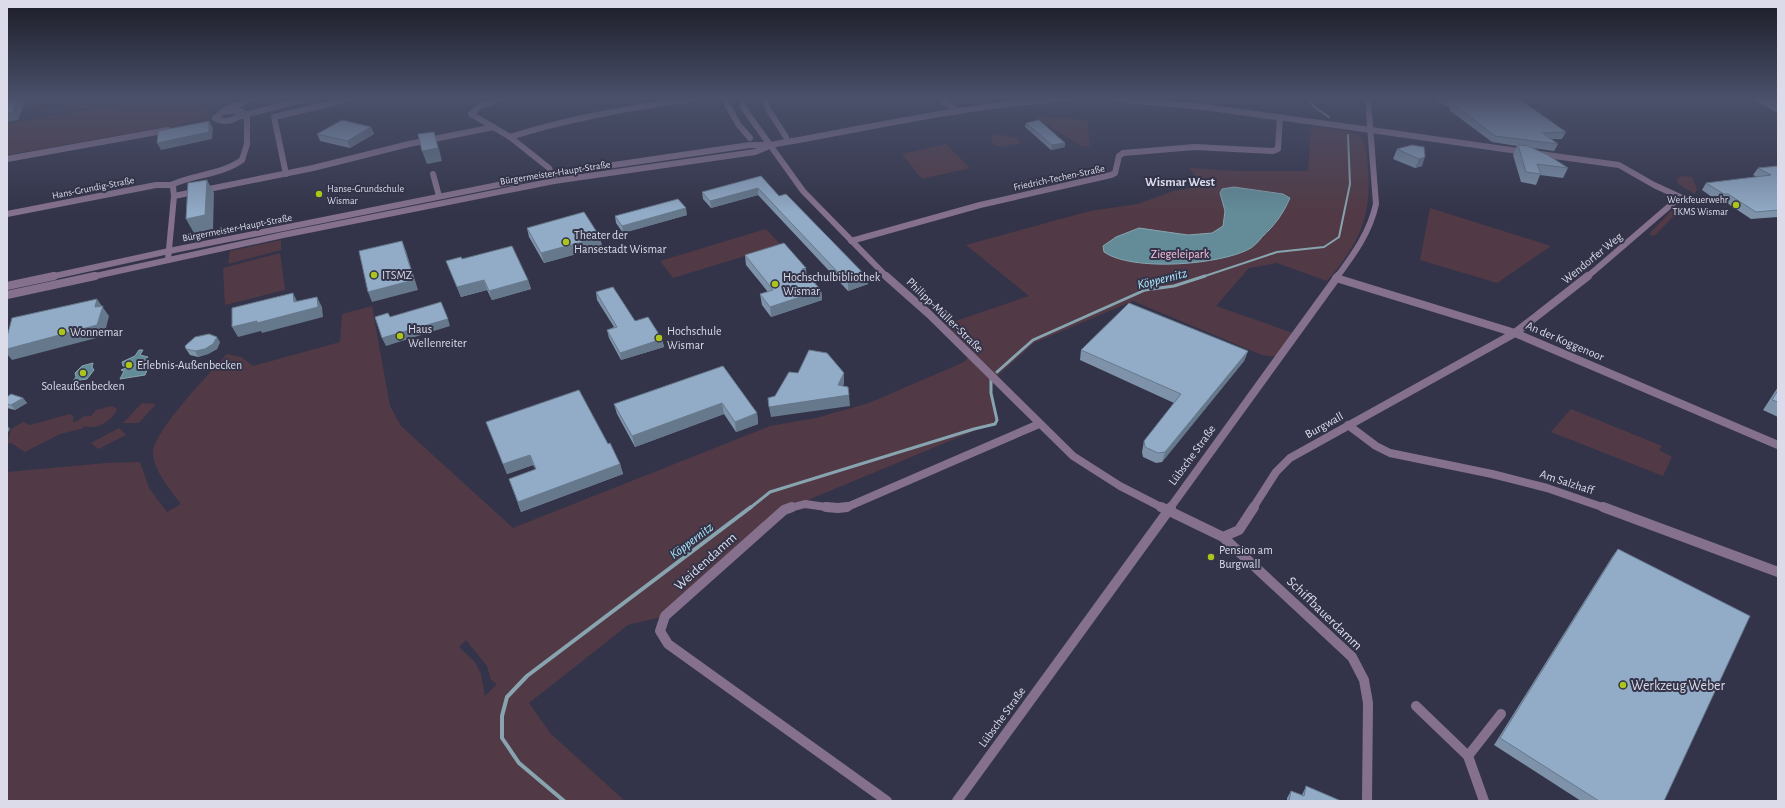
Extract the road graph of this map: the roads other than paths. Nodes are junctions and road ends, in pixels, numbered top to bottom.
1 (131, 137) edge
2 (247, 137) edge
3 (278, 137) edge
4 (445, 137) edge
5 (510, 137) edge
6 (763, 137) edge
7 (820, 137) edge
8 (1279, 137) edge
9 (1371, 137) edge
10 (1418, 137) edge
11 (770, 146) junction
12 (7, 159) edge
13 (286, 174) junction
14 (433, 174) dead end
15 (552, 174) junction
16 (554, 181) junction
17 (171, 185) junction
18 (174, 196) junction
19 (440, 196) junction
20 (7, 214) edge
21 (851, 241) junction
22 (169, 251) junction
23 (168, 260) junction
24 (1336, 278) junction
25 (7, 286) edge
26 (7, 295) edge
27 (1515, 333) junction
28 (1039, 424) junction
29 (1348, 425) junction
30 (1778, 445) edge
31 (1169, 509) junction
32 (1223, 537) junction
33 (1778, 572) edge
34 (1416, 706) dead end
35 (1501, 714) dead end
36 (1468, 756) junction
37 (887, 801) edge
38 (957, 801) edge
39 (1367, 801) edge
40 (1484, 801) edge

1 - 12 street
2 - 17 street
3 - 13 street
4 - 13 street
5 - 15 street
6 - 11 street, Philipp-Müller-Straße
7 - 11 street
8 - 21 street, Friedrich-Techen-Straße
9 - 24 street, Lübsche Straße
10 - 27 street, Wendorfer Weg
11 - 15 street, Bürgermeister-Haupt-Straße
11 - 16 street, Bürgermeister-Haupt-Straße
11 - 21 street, Philipp-Müller-Straße
13 - 18 street
14 - 19 street
15 - 16 street
15 - 19 street, Bürgermeister-Haupt-Straße
16 - 23 street, Bürgermeister-Haupt-Straße
17 - 18 street
17 - 20 street, Hans-Grundig-Straße
18 - 22 street
19 - 22 street, Bürgermeister-Haupt-Straße
21 - 28 street, Philipp-Müller-Straße
22 - 23 street
22 - 25 street, Bürgermeister-Haupt-Straße
23 - 26 street, Bürgermeister-Haupt-Straße
24 - 27 street, An der Koggenoor
24 - 31 street, Lübsche Straße
27 - 29 street, Burgwall
27 - 30 street, An der Koggenoor
28 - 31 street, Philipp-Müller-Straße
28 - 37 street, Weidendamm
29 - 32 street, Burgwall
29 - 33 street, Am Salzhaff
31 - 32 street
31 - 38 street, Lübsche Straße
32 - 39 street, Schiffbauerdamm
34 - 36 street
35 - 36 street
36 - 40 street

